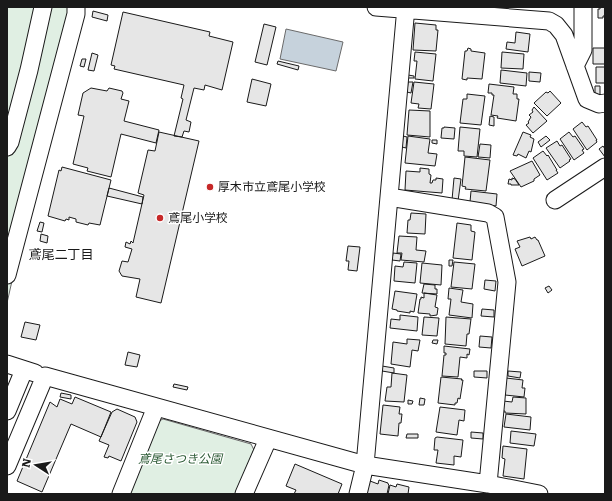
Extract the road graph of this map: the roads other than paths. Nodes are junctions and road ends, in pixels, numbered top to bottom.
1 (43, 7) edge
2 (76, 7) edge
3 (376, 7) edge
4 (583, 7) edge
5 (406, 8) edge
6 (549, 14) edge
7 (575, 66) junction
8 (605, 103) edge
9 (7, 147) edge
10 (605, 167) edge
11 (389, 197) junction
12 (555, 200) dead end
13 (12, 237) edge
14 (7, 275) edge
15 (7, 364) edge
16 (24, 370) junction
17 (45, 376) junction
18 (156, 408) junction
19 (7, 411) edge
20 (268, 439) junction
21 (365, 465) junction
22 (7, 466) edge
23 (488, 484) junction
24 (121, 494) edge
25 (244, 494) edge
26 (358, 494) edge
27 (539, 494) edge

1 - 9 street
2 - 13 street
3 - 5 street
4 - 7 street
5 - 6 street
5 - 11 street
6 - 7 street
7 - 8 street
10 - 12 street
11 - 21 street
11 - 23 street
13 - 14 street
15 - 16 street
16 - 17 street
16 - 19 street
17 - 18 street
17 - 22 street
18 - 20 street
18 - 24 street
20 - 21 street
20 - 25 street
21 - 23 street
21 - 26 street
23 - 27 street

